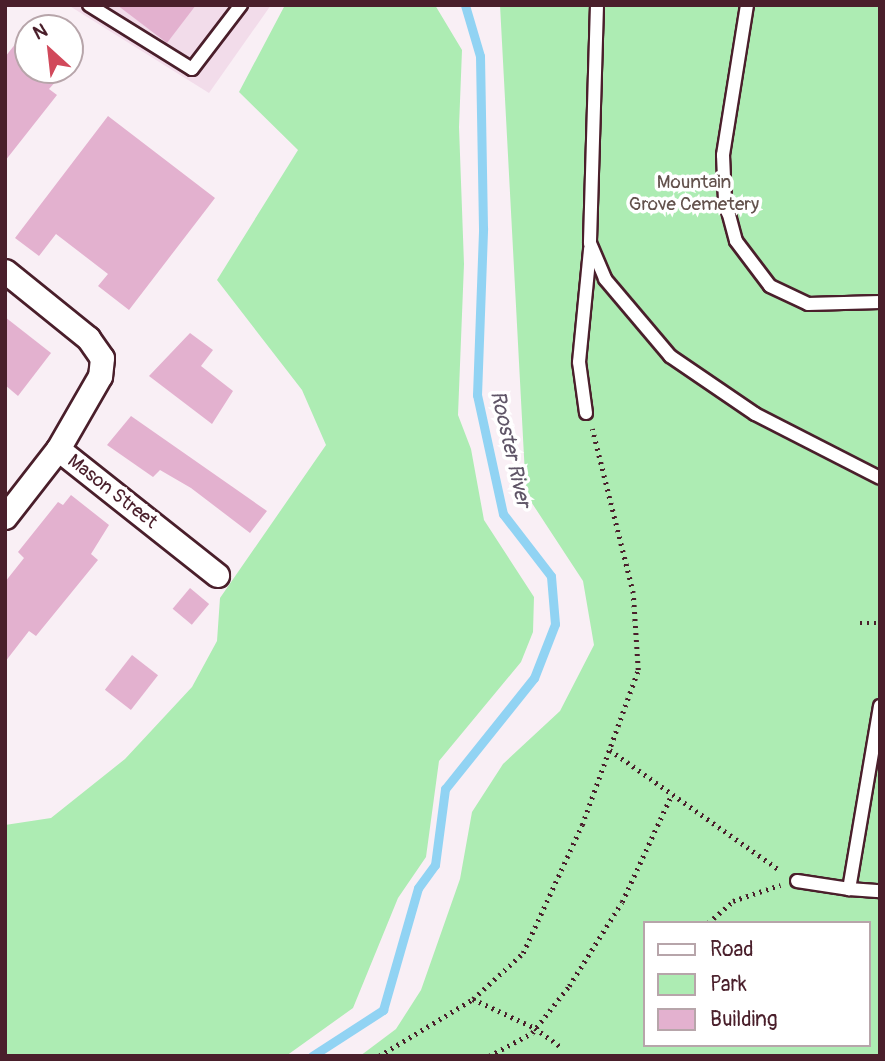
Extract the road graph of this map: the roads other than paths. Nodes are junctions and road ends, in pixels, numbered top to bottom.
1 (89, 5) edge
2 (241, 5) edge
3 (597, 5) edge
4 (747, 5) edge
5 (590, 243) junction
6 (5, 271) edge
7 (880, 302) edge
8 (586, 412) road end
9 (58, 449) junction
10 (880, 478) edge
11 (5, 517) edge
12 (217, 575) dead end
13 (880, 706) edge
14 (797, 881) road end
15 (849, 889) junction
16 (880, 891) edge

1 - 2 lane
3 - 5 lane
4 - 7 lane
5 - 8 lane
5 - 10 lane
6 - 9 street, Mason Street
9 - 11 street
9 - 12 street, Mason Street
13 - 15 lane
14 - 15 lane
15 - 16 lane

